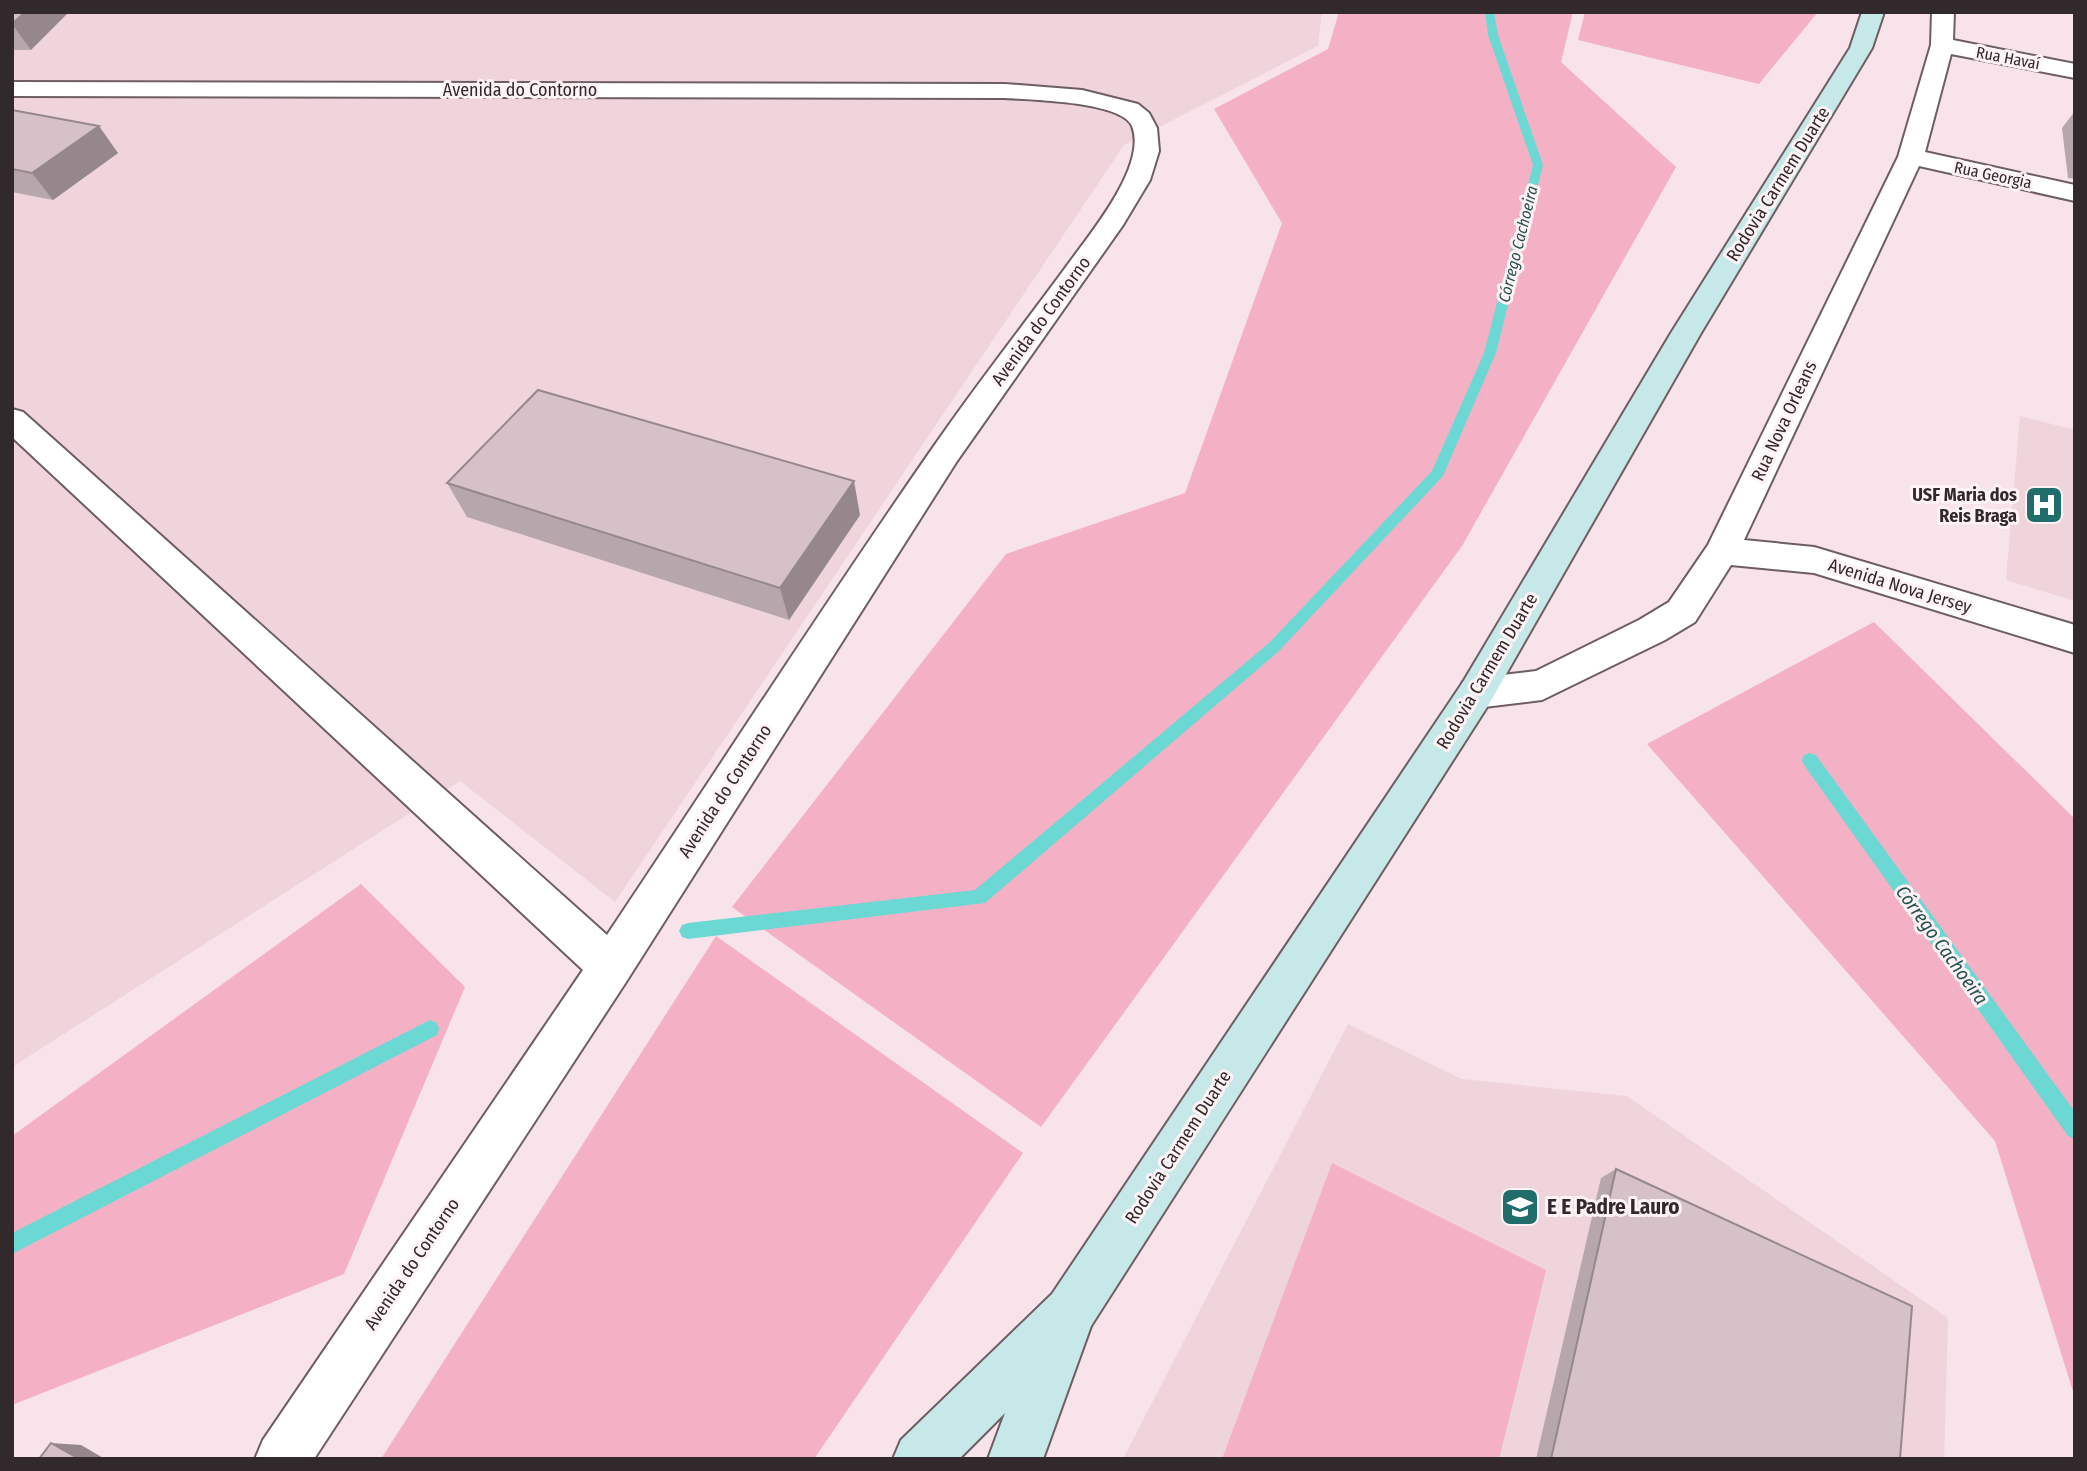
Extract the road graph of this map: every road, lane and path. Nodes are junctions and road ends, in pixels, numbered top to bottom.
1 (1873, 12) edge
2 (1943, 12) edge
3 (1942, 45) junction
4 (2075, 71) edge
5 (12, 89) edge
6 (1911, 157) junction
7 (2075, 193) edge
8 (12, 419) edge
9 (1722, 551) junction
10 (2075, 639) edge
11 (1476, 693) junction
12 (611, 967) junction
13 (1070, 1312) junction
14 (282, 1459) edge
15 (920, 1459) edge
16 (1015, 1459) edge

1 - 11 street, Rodovia Carmem Duarte
2 - 3 street, Rua Nova Orleans
3 - 4 street, Rua Havaí
3 - 6 street, Rua Nova Orleans
5 - 12 street, Avenida do Contorno
6 - 7 street, Rua Georgia
6 - 9 street, Rua Nova Orleans
8 - 12 street
9 - 10 street, Avenida Nova Jersey
9 - 11 street, Rua Nova Orleans
11 - 13 street, Rodovia Carmem Duarte
12 - 14 street, Avenida do Contorno
13 - 15 street, Rodovia Carmem Duarte
13 - 16 street, Rodovia Carmem Duarte

